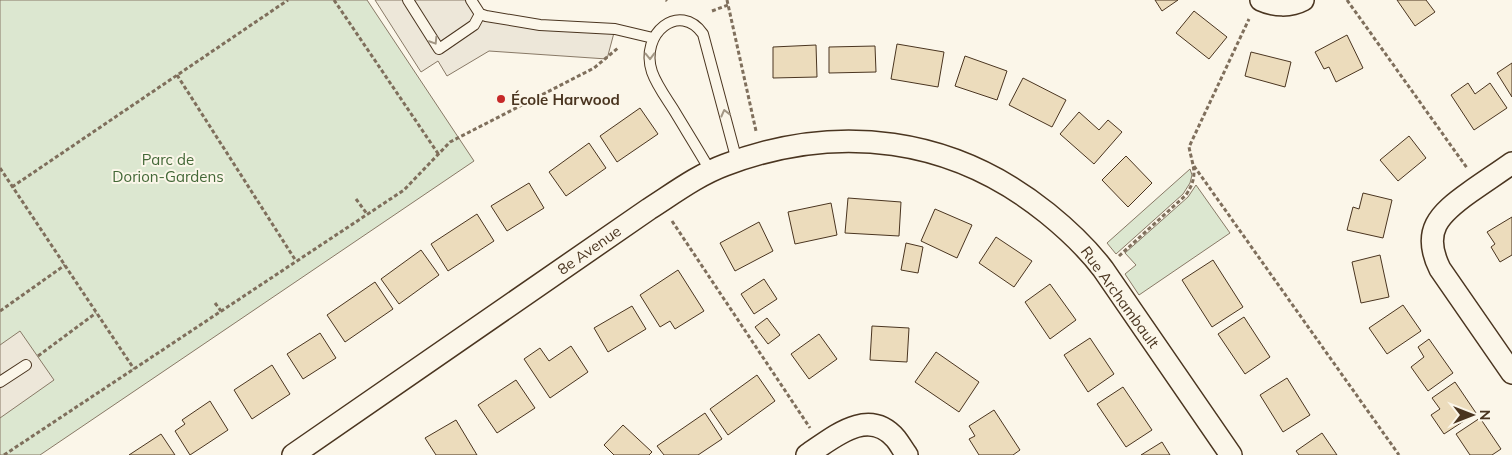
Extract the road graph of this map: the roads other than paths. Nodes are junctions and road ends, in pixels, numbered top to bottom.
1 (408, 0) edge
2 (471, 0) edge
3 (1303, 0) edge
4 (1256, 7) edge
5 (480, 14) junction
6 (653, 38) junction
7 (921, 149) joint
8 (736, 161) junction
9 (1512, 163) edge
10 (711, 172) junction
11 (26, 365) road end
12 (1512, 373) edge
13 (0, 382) edge
14 (293, 455) edge
15 (807, 455) edge
16 (907, 455) edge
17 (1231, 455) edge

1 -> 5 lane
2 - 5 lane
3 - 4 street
5 - 6 lane
8 -> 6 lane
6 -> 10 lane
7 - 8 street, 8e Avenue
7 - 17 street, Rue Archambault
8 - 10 street, 8e Avenue
9 - 12 street
10 - 14 street, 8e Avenue
11 - 13 lane
15 - 16 street

